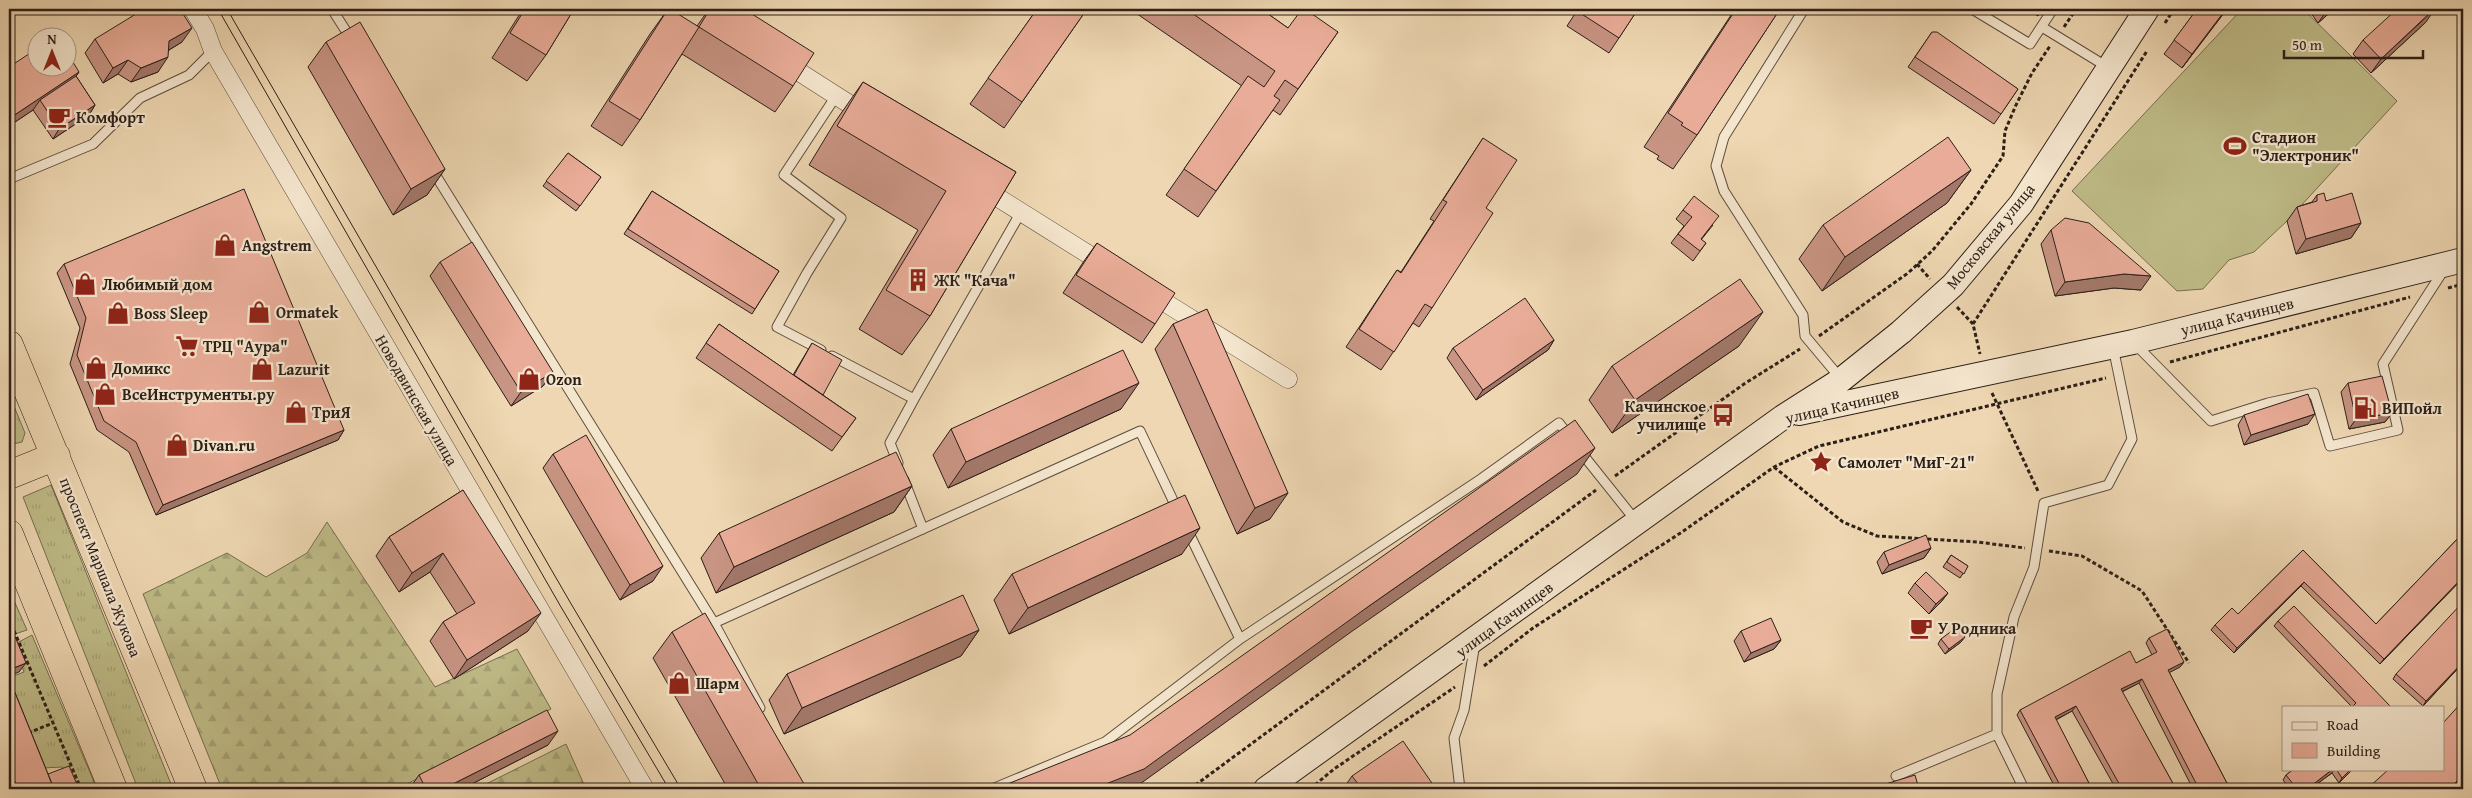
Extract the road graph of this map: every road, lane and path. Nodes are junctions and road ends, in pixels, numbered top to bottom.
1 (193, 9) edge
2 (332, 9) edge
3 (1804, 9) edge
4 (1972, 9) edge
5 (2054, 9) edge
6 (2076, 9) edge
7 (2147, 9) edge
8 (2174, 9) edge
9 (2164, 25) dead end
10 (2042, 27) junction
11 (2057, 37) junction
12 (2148, 50) dead end
13 (213, 51) junction
14 (359, 51) edge
15 (769, 53) edge
16 (2109, 68) junction
17 (836, 96) junction
18 (886, 127) edge
19 (426, 160) edge
20 (9, 179) edge
21 (971, 180) edge
22 (1022, 212) junction
23 (2455, 262) edge
24 (1121, 275) edge
25 (1138, 285) edge
26 (1973, 324) dead end
27 (1810, 342) junction
28 (2123, 344) junction
29 (9, 345) edge
30 (1288, 379) dead end
31 (1841, 380) junction
32 (914, 399) junction
33 (1996, 404) dead end
34 (1783, 417) junction
35 (1819, 446) dead end
36 (56, 456) junction
37 (1774, 467) junction
38 (9, 474) edge
39 (1604, 483) junction
40 (2044, 503) junction
41 (1637, 522) junction
42 (923, 529) junction
43 (9, 534) edge
44 (2036, 550) junction
45 (9, 619) edge
46 (714, 623) junction
47 (1240, 639) junction
48 (1476, 639) junction
49 (2189, 663) dead end
50 (1470, 677) junction
51 (766, 719) edge
52 (53, 723) junction
53 (27, 733) edge
54 (1997, 734) junction
55 (1896, 776) dead end
56 (81, 789) edge
57 (114, 789) edge
58 (193, 789) edge
59 (645, 789) edge
60 (992, 789) edge
61 (1190, 789) edge
62 (1266, 789) edge
63 (1310, 789) edge
64 (1460, 789) edge
65 (2024, 789) edge

1 - 13 street, Новодвинская улица
2 - 14 lane
3 - 27 lane
4 - 10 lane
5 - 10 lane
6 - 11 path
7 - 16 main road, Московская улица
8 - 9 path
10 - 11 lane
11 - 16 lane
11 - 27 path
12 - 26 path
13 - 20 lane
13 - 59 street, Новодвинская улица
15 - 17 street
16 - 31 main road, Московская улица
17 - 18 street
17 - 32 lane
19 - 46 lane
21 - 22 street
22 - 24 street
22 - 32 lane
23 - 28 main road, улица Качинцев
23 - 28 lane
25 - 30 street
27 - 31 lane
27 - 39 path
28 - 34 main road, улица Качинцев
28 - 40 lane
29 - 36 highway, проспект Маршала Жукова
31 - 34 main road, Московская улица
32 - 42 lane
33 - 40 path
34 - 41 main road, улица Качинцев
35 - 37 path
36 - 38 highway
36 - 58 highway, проспект Маршала Жукова
37 - 44 path
37 - 50 path
39 - 41 lane
39 - 47 lane
39 - 61 path
40 - 44 lane
41 - 48 main road, улица Качинцев
42 - 46 lane
42 - 47 lane
43 - 57 highway
44 - 49 path
44 - 54 lane
45 - 52 path
46 - 51 lane
47 - 60 lane
48 - 50 lane
48 - 62 main road, улица Качинцев
50 - 63 path
50 - 64 lane
52 - 53 path
52 - 56 path
54 - 55 lane
54 - 65 lane

